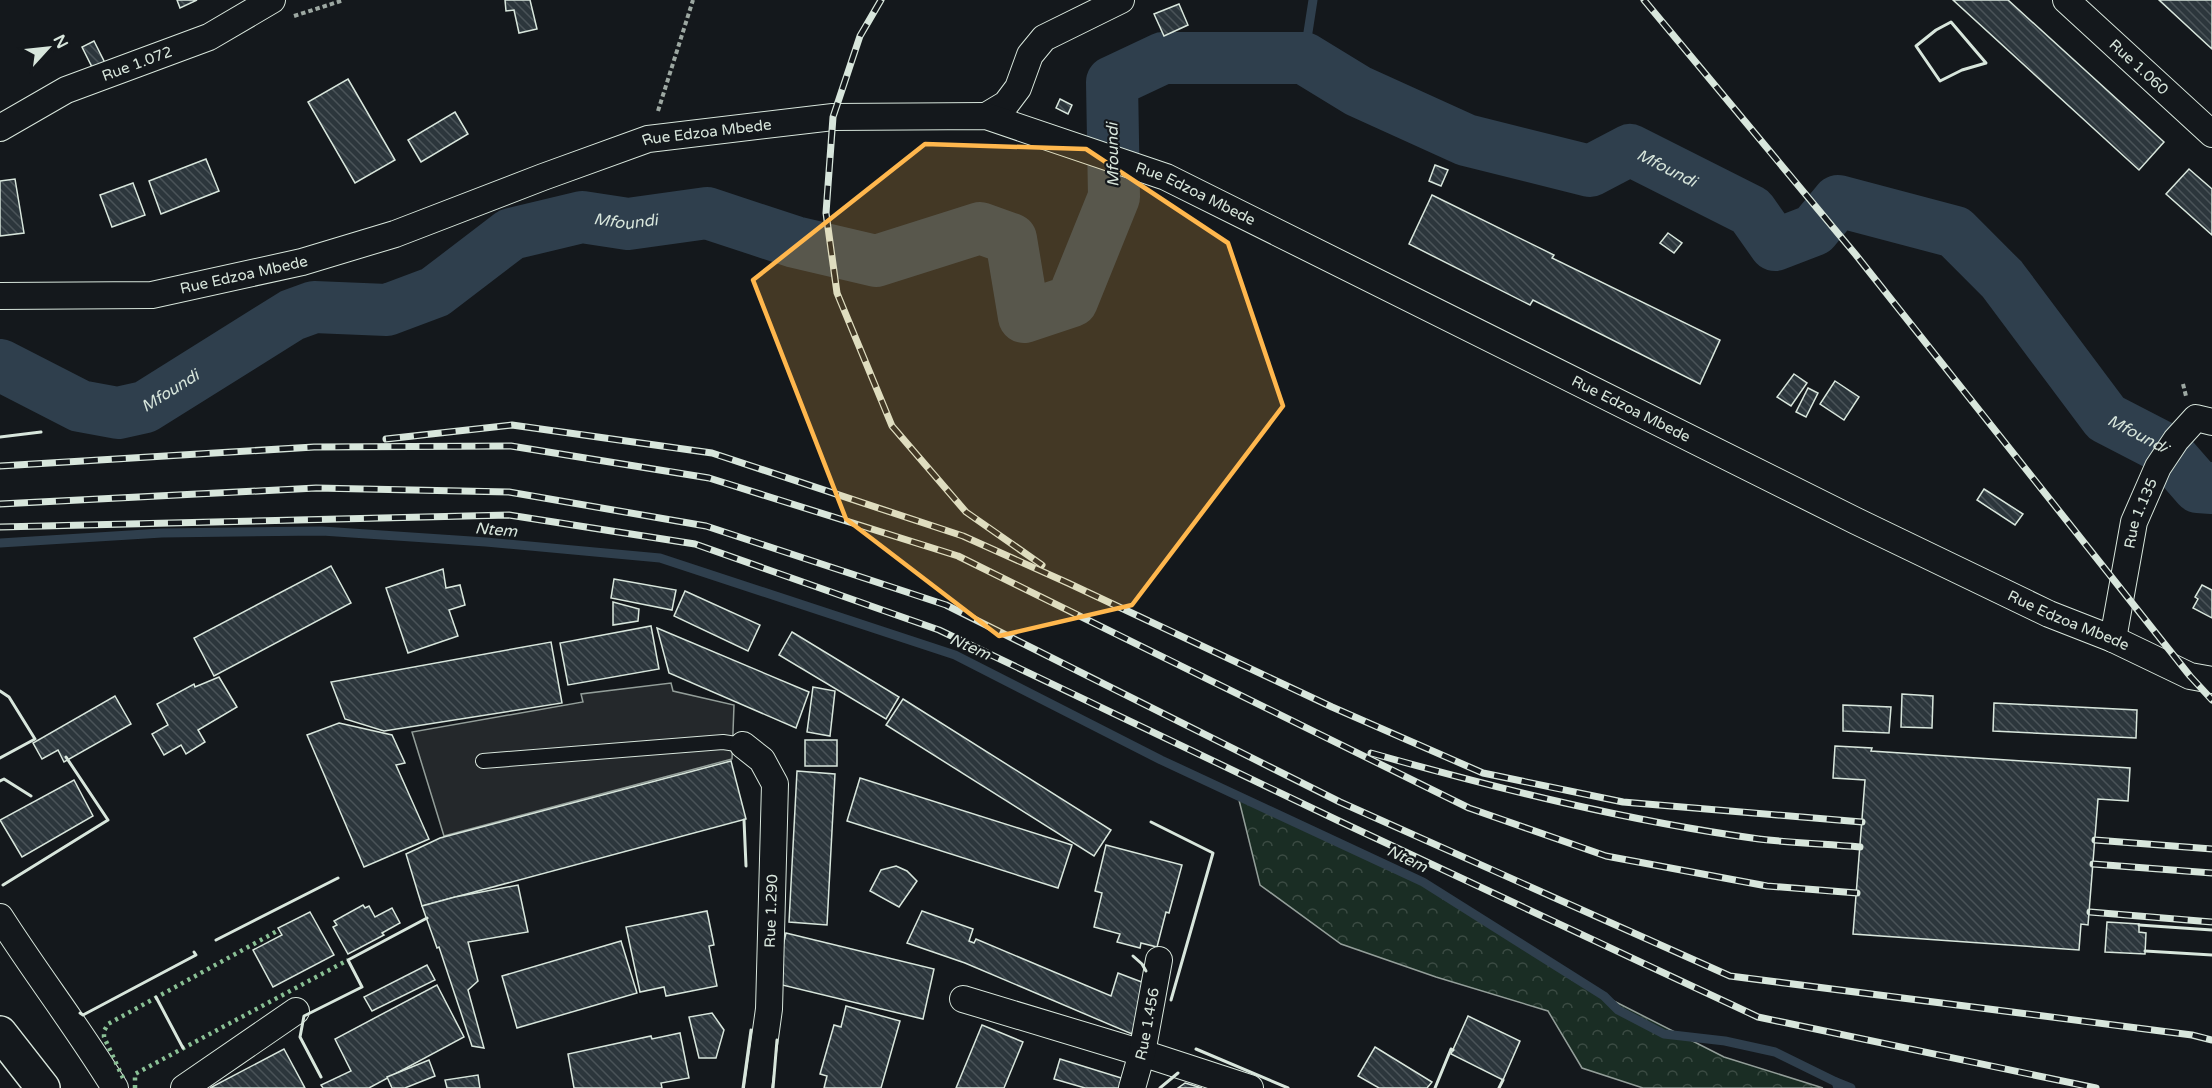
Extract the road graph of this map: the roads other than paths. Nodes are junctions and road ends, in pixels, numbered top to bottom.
1 (272, 0) edge
2 (1120, 0) edge
3 (2066, 0) edge
4 (986, 116) junction
5 (0, 128) edge
6 (2212, 134) edge
7 (0, 296) edge
8 (2212, 422) edge
9 (2113, 639) junction
10 (2212, 680) edge
11 (743, 745) joint
12 (483, 761) dead end
13 (0, 917) edge
14 (1159, 960) dead end
15 (963, 999) dead end
16 (296, 1011) dead end
17 (0, 1033) edge
18 (1142, 1053) junction
19 (43, 1088) edge
20 (115, 1088) edge
21 (184, 1088) edge
22 (758, 1088) edge
23 (1132, 1088) edge
24 (1250, 1088) edge

1 - 5 street, Rue 1.072
2 - 4 street
3 - 6 street, Rue 1.060
4 - 7 street, Rue Edzoa Mbede
4 - 9 street, Rue Edzoa Mbede
8 - 9 street, Rue 1.135
9 - 10 street, Rue Edzoa Mbede
11 - 12 lane
11 - 22 street, Rue 1.290
13 - 20 street
14 - 18 street, Rue 1.456
15 - 18 street
16 - 21 street
17 - 19 main road
18 - 23 street, Rue 1.456
18 - 24 street

